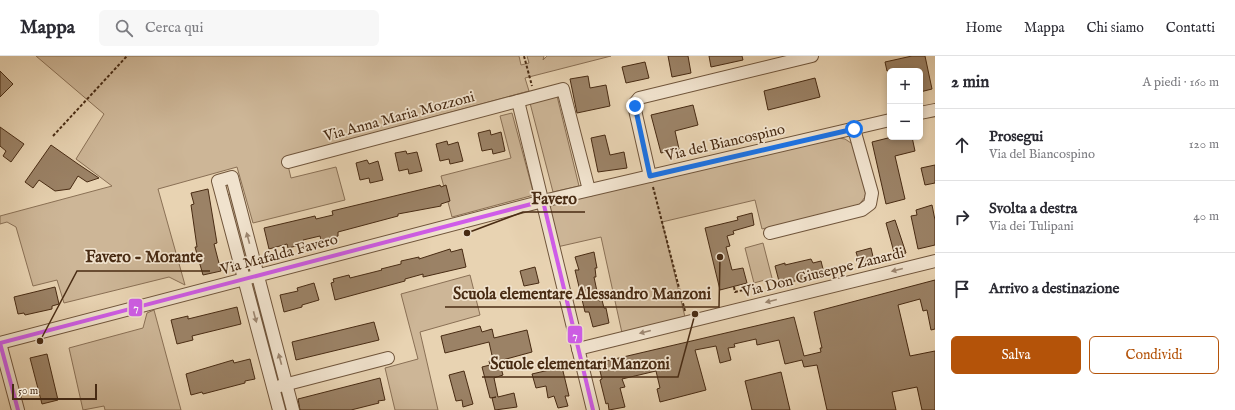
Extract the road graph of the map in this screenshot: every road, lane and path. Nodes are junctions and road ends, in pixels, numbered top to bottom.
1 (127, 56) edge
2 (524, 56) edge
3 (812, 56) edge
4 (532, 88) dead end
5 (518, 101) junction
6 (935, 110) edge
7 (923, 113) edge
8 (887, 121) edge
9 (854, 129) junction
10 (53, 136) dead end
11 (288, 162) dead end
12 (650, 176) junction
13 (589, 190) junction
14 (543, 201) junction
15 (770, 233) dead end
16 (935, 260) edge
17 (258, 276) junction
18 (245, 279) junction
19 (734, 286) dead end
20 (760, 304) junction
21 (688, 322) junction
22 (0, 343) edge
23 (578, 349) junction
24 (388, 358) dead end
25 (286, 385) junction
26 (273, 388) junction
27 (18, 410) edge
28 (279, 410) edge
29 (293, 410) edge
30 (593, 410) edge

1 - 10 path
2 - 4 path
3 - 12 street
5 - 11 street, Via Anna Maria Mozzoni
5 - 13 street, Via Anna Maria Mozzoni
5 - 14 street
6 - 7 street
8 - 9 street, Via del Biancospino
9 - 12 street, Via del Biancospino
9 - 15 street
12 - 13 street, Via del Biancospino
12 - 21 path
13 - 14 street, Via del Biancospino
14 - 17 street, Via Mafalda Favero
14 - 23 street
16 -> 20 street, Via Don Giuseppe Zanardi
17 - 18 street, Via Mafalda Favero
17 -> 18 street
25 -> 17 street
18 - 22 street, Via Mafalda Favero
18 -> 26 street
19 - 20 path
20 - 21 street, Via Don Giuseppe Zanardi
21 -> 23 street, Via Don Giuseppe Zanardi
22 - 27 street
23 - 30 street
24 - 25 street
25 - 26 street
25 - 29 street
26 - 28 street

